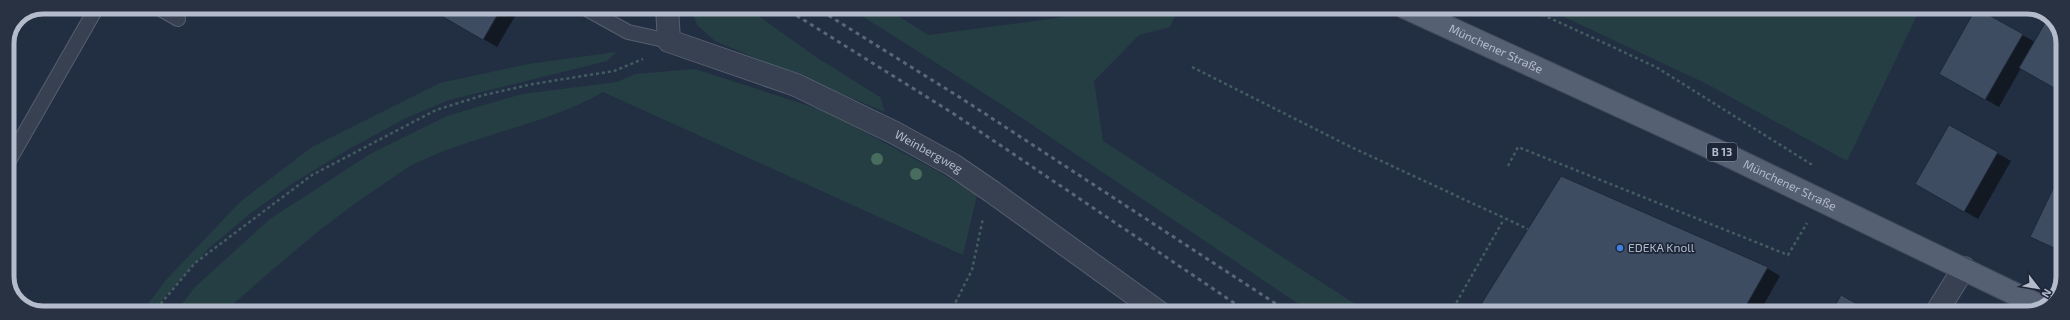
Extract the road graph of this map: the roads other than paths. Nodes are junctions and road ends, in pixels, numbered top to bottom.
1 (93, 14) edge
2 (169, 14) edge
3 (596, 14) edge
4 (668, 14) edge
5 (1419, 14) edge
6 (178, 19) dead end
7 (670, 41) junction
8 (14, 152) edge
9 (1964, 268) junction
10 (2036, 304) edge
11 (1150, 306) edge
12 (1940, 306) edge

1 - 8 lane
2 - 6 lane
3 - 7 lane
4 - 7 street
5 - 9 main road, Münchener Straße / B 13
7 - 11 street, Weinbergweg
9 - 10 main road, Münchener Straße / B 13
9 - 12 street

